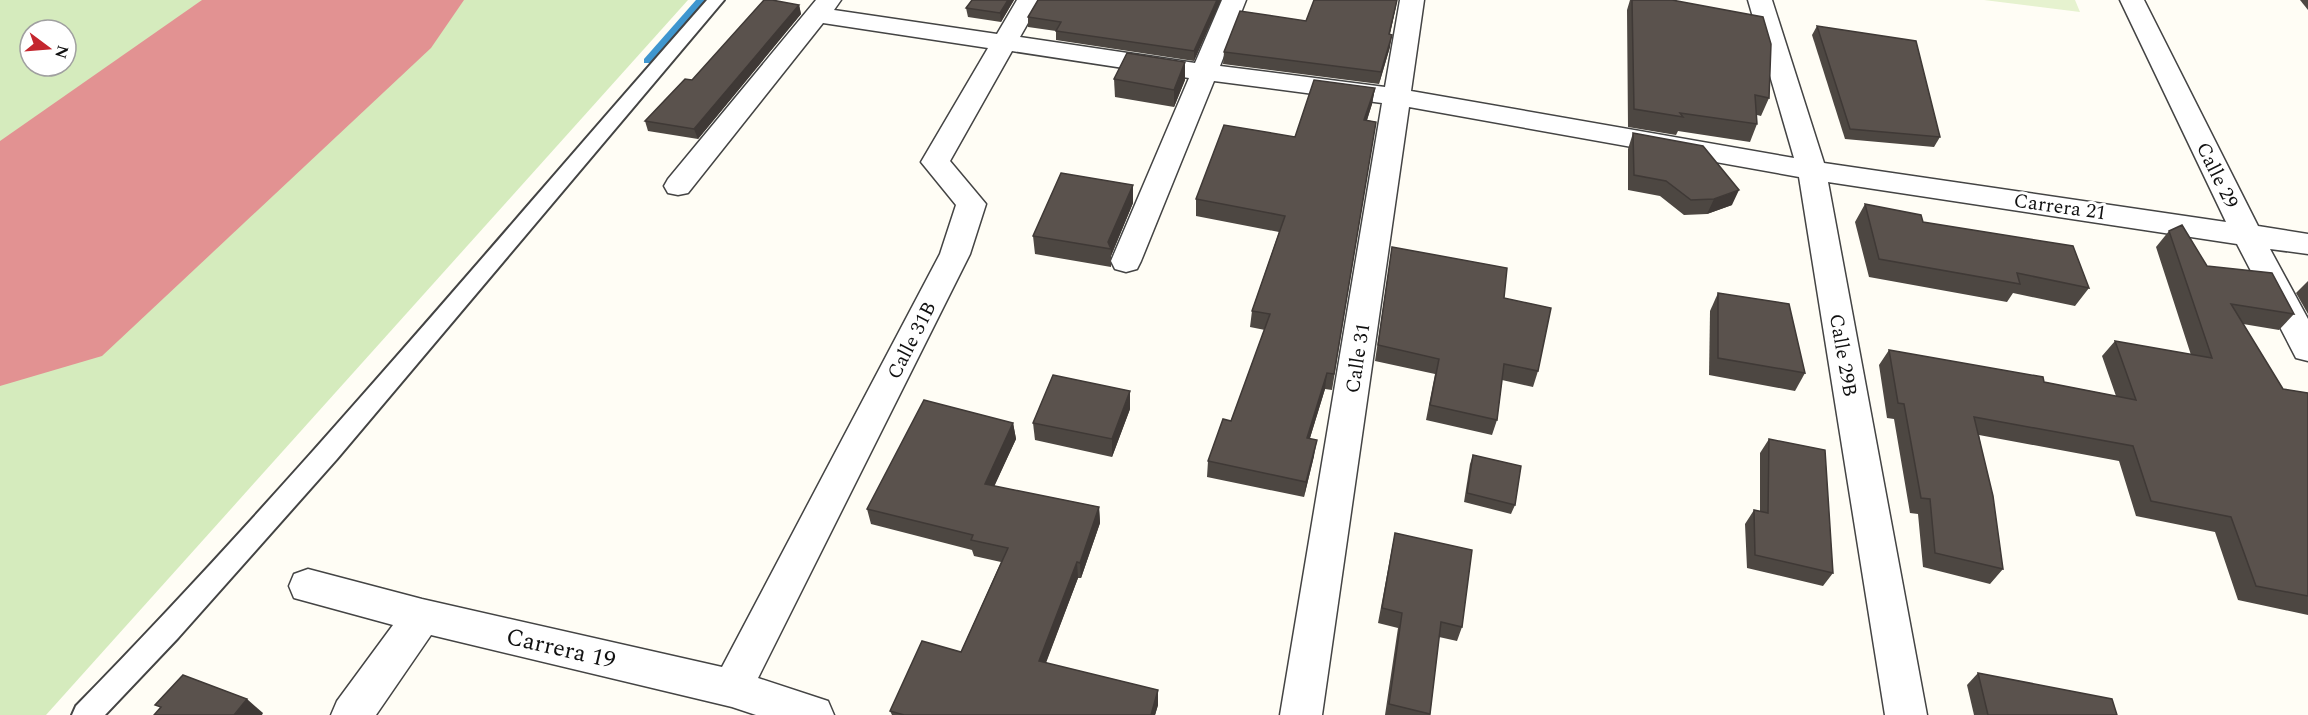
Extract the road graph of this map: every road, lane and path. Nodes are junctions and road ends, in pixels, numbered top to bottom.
1 (716, 0) edge
2 (1029, 0) edge
3 (1234, 0) edge
4 (1412, 0) edge
5 (1760, 0) edge
6 (2132, 0) edge
7 (823, 8) edge
8 (1004, 43) junction
9 (1204, 72) junction
10 (1398, 97) junction
11 (1812, 170) junction
12 (678, 186) dead end
13 (2247, 234) junction
14 (2308, 244) edge
15 (1125, 261) dead end
16 (2308, 349) edge
17 (308, 586) dead end
18 (422, 616) junction
19 (732, 688) junction
20 (86, 715) edge
21 (352, 715) edge
22 (813, 715) edge
23 (1301, 715) edge
24 (1906, 715) edge

1 - 20 lane
2 - 8 street, Calle 31B
3 - 9 street
4 - 10 street, Calle 31
5 - 11 street, Calle 29B
6 - 13 street, Calle 29
7 - 8 street, Carrera 21
7 - 12 street
8 - 9 street, Carrera 21
8 - 19 street, Calle 31B
9 - 10 street, Carrera 21
9 - 15 street
10 - 11 street, Carrera 21
10 - 23 street, Calle 31
11 - 13 street, Carrera 21
11 - 24 street, Calle 29B
13 - 14 street, Carrera 21
13 - 16 street, Calle 29
17 - 18 street, Carrera 19
18 - 19 street, Carrera 19
18 - 21 street
19 - 22 street, Carrera 19

